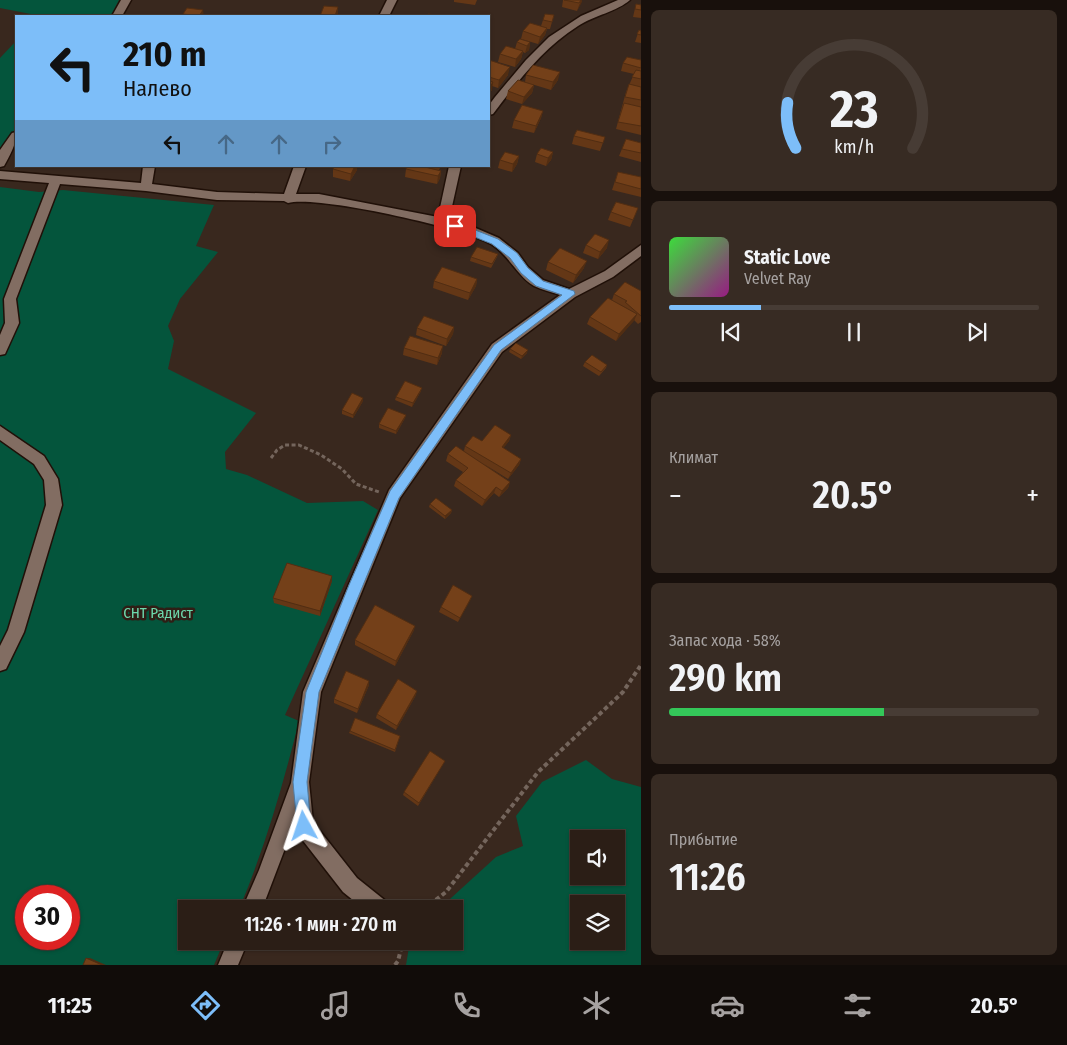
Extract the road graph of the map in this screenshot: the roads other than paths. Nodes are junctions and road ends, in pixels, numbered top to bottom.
1 (126, 0) edge
2 (392, 0) edge
3 (625, 0) edge
4 (118, 15) edge
5 (384, 15) edge
6 (490, 111) edge
7 (15, 137) edge
8 (0, 164) edge
9 (149, 167) edge
10 (300, 167) edge
11 (455, 167) edge
12 (0, 175) edge
13 (56, 179) junction
14 (146, 187) junction
15 (288, 199) junction
16 (443, 222) junction
17 (641, 249) edge
18 (570, 294) junction
19 (0, 350) edge
20 (0, 432) edge
21 (0, 664) edge
22 (300, 782) junction
23 (256, 900) edge
24 (369, 900) edge
25 (234, 950) edge
26 (228, 965) edge

1 - 4 street
2 - 5 street
3 - 6 street
7 - 8 street
9 - 14 street
10 - 15 street
11 - 16 street
12 - 13 street
13 - 14 street
13 - 19 street
14 - 15 street
15 - 16 street
16 - 18 street
17 - 18 street
18 - 22 street
20 - 21 street
22 - 23 street
22 - 24 street
25 - 26 street

